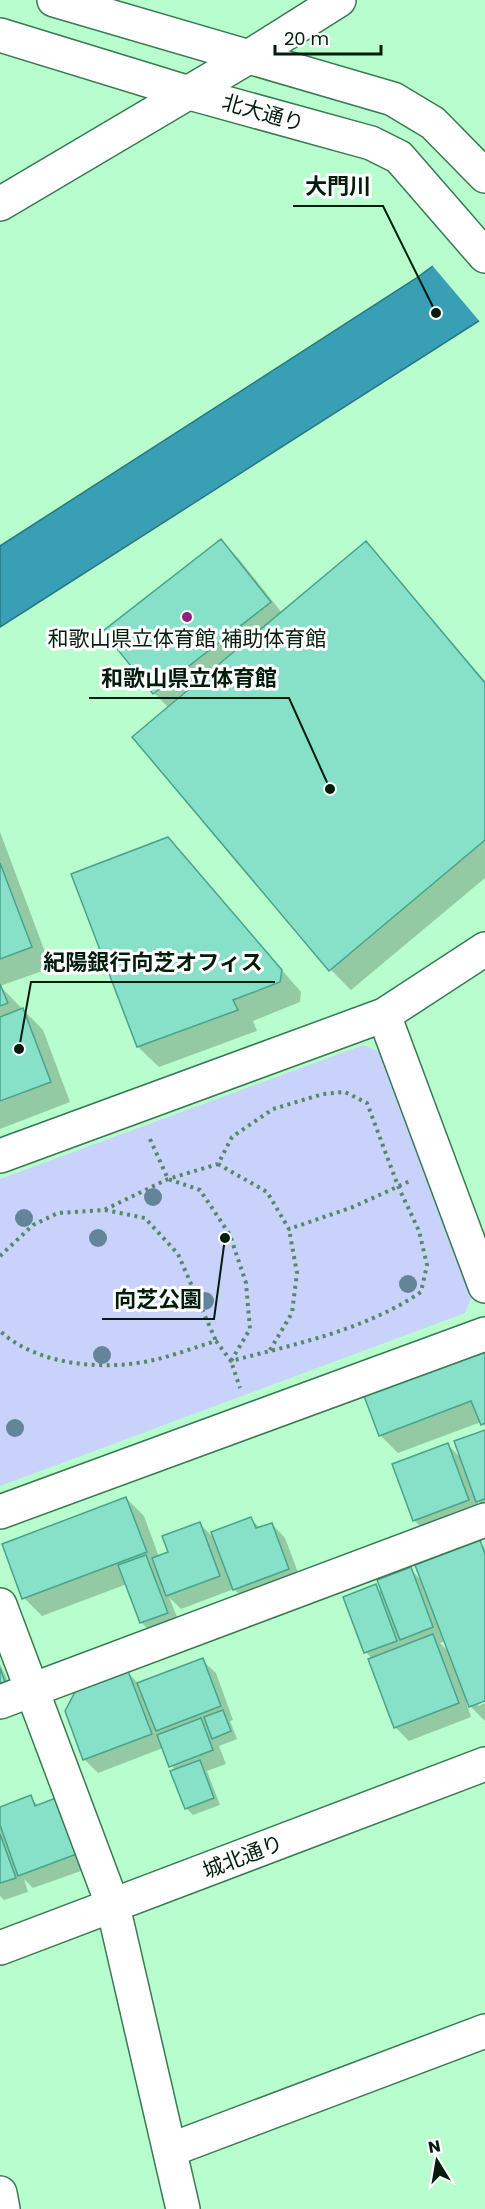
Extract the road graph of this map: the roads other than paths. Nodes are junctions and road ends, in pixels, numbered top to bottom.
1 (54, 0) edge
2 (339, 0) edge
3 (0, 34) edge
4 (247, 58) junction
5 (186, 92) junction
6 (485, 176) edge
7 (0, 204) edge
8 (485, 256) edge
9 (485, 949) edge
10 (384, 1015) junction
11 (0, 1155) edge
12 (485, 1286) edge
13 (485, 1334) edge
14 (0, 1512) edge
15 (485, 1520) edge
16 (0, 1605) edge
17 (32, 1690) junction
18 (0, 1702) edge
19 (485, 1764) edge
20 (113, 1906) junction
21 (0, 1948) edge
22 (485, 2031) edge
23 (170, 2150) junction
24 (0, 2193) edge
25 (3, 2209) edge
26 (183, 2209) edge

1 - 4 street
2 - 4 street
3 - 5 street, 北大通り
4 - 5 street
4 - 6 street
5 - 7 street
5 - 8 street, 北大通り
9 - 10 street
10 - 11 street
10 - 12 street
13 - 14 street
15 - 17 street
16 - 17 street
17 - 18 street
17 - 20 street
19 - 20 street, 城北通り
20 - 21 street, 城北通り
20 - 23 street
22 - 23 street
23 - 26 street
24 - 25 street

